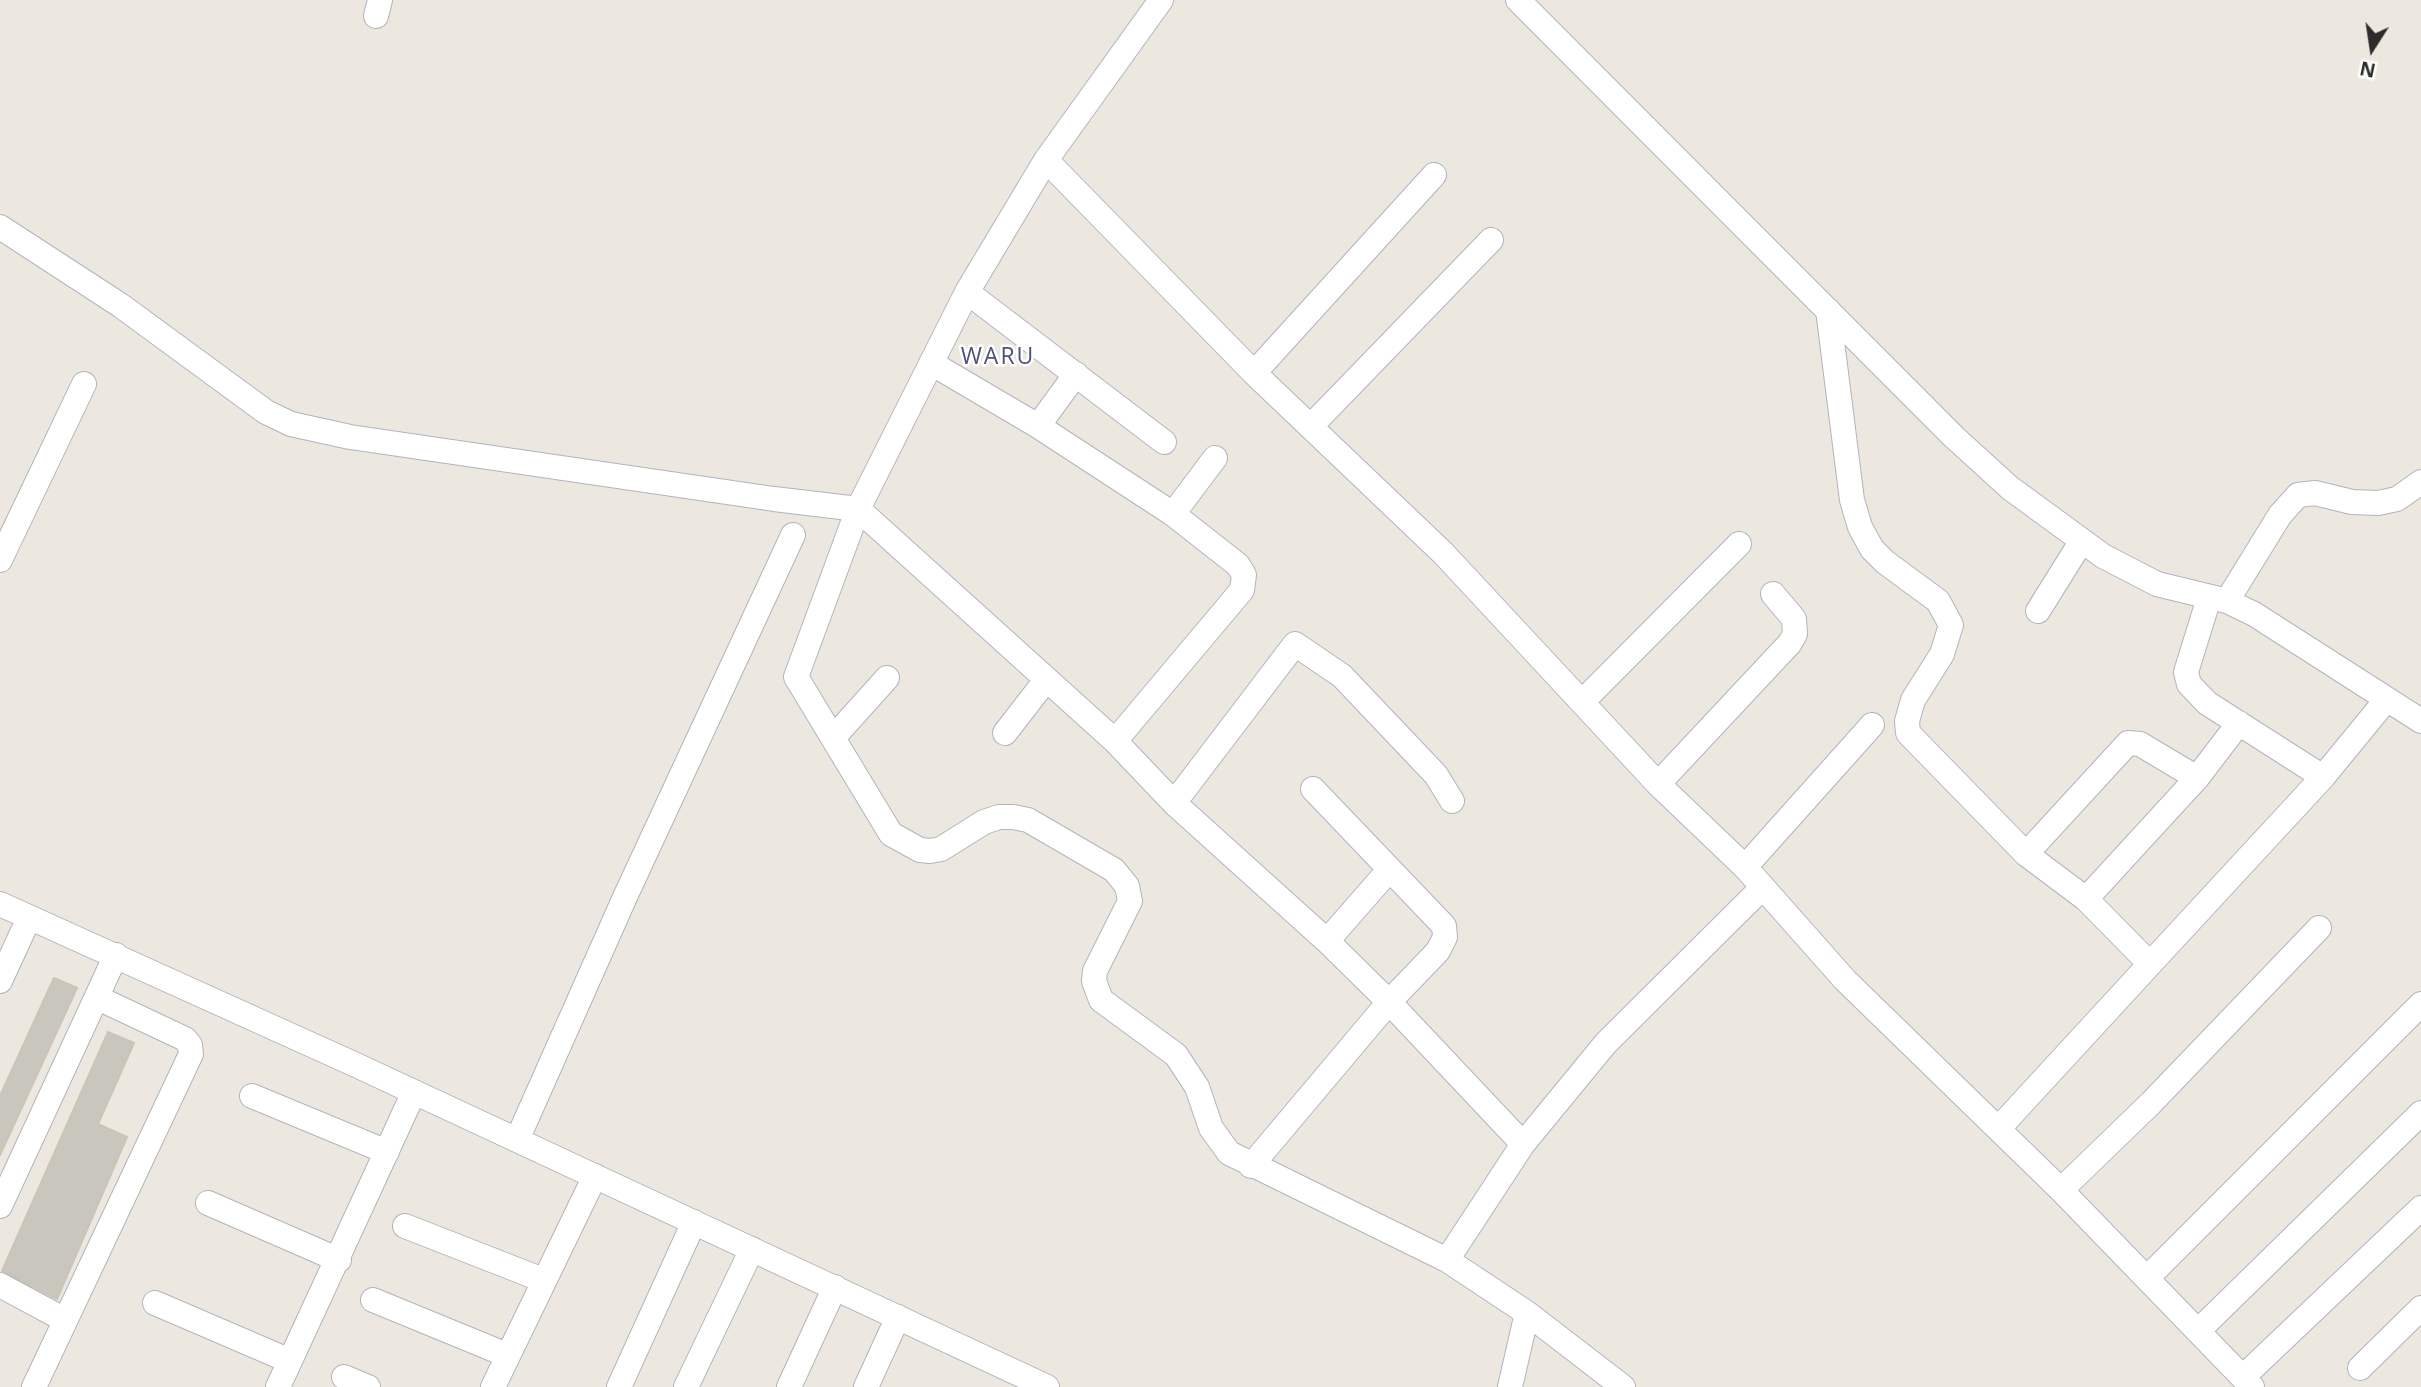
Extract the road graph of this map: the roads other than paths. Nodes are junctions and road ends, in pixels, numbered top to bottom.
1 (1518, 0) edge
2 (1148, 18) edge
3 (1037, 173) junction
4 (1434, 175) dead end
5 (0, 227) edge
6 (1491, 240) dead end
7 (967, 292) junction
8 (1828, 310) junction
9 (931, 363) junction
10 (1254, 373) junction
11 (1076, 374) junction
12 (84, 384) dead end
13 (1312, 425) junction
14 (1038, 426) junction
15 (1164, 442) dead end
16 (1215, 458) dead end
17 (2421, 482) edge
18 (858, 509) junction
19 (1173, 514) junction
20 (793, 535) dead end
21 (2081, 542) junction
22 (1738, 544) dead end
23 (0, 560) edge
24 (1773, 594) dead end
25 (2218, 600) junction
26 (2038, 611) dead end
27 (887, 678) dead end
28 (1046, 680) junction
29 (2386, 699) junction
30 (1582, 702) junction
31 (2421, 721) edge
32 (2239, 723) junction
33 (1872, 725) dead end
34 (1005, 733) dead end
35 (833, 738) junction
36 (1115, 741) junction
37 (2323, 777) junction
38 (2197, 778) junction
39 (1658, 784) junction
40 (1312, 789) dead end
41 (1452, 801) dead end
42 (1174, 803) junction
43 (2026, 854) junction
44 (1745, 867) junction
45 (1388, 870) junction
46 (1761, 889) junction
47 (2085, 899) junction
48 (0, 904) edge
49 (29, 918) junction
50 (2319, 928) dead end
51 (1327, 941) junction
52 (116, 955) junction
53 (2150, 964) junction
54 (0, 981) edge
55 (98, 998) junction
56 (1389, 1002) junction
57 (2421, 1004) edge
58 (414, 1092) junction
59 (251, 1096) dead end
60 (2421, 1113) edge
61 (1999, 1128) junction
62 (517, 1140) junction
63 (1522, 1144) junction
64 (387, 1152) junction
65 (1251, 1166) junction
66 (595, 1176) junction
67 (2062, 1190) junction
68 (208, 1203) dead end
69 (0, 1206) edge
70 (2421, 1209) edge
71 (694, 1222) junction
72 (405, 1226) dead end
73 (752, 1249) junction
74 (339, 1260) junction
75 (1447, 1260) junction
76 (2147, 1279) junction
77 (543, 1280) junction
78 (0, 1285) edge
79 (835, 1287) junction
80 (373, 1300) dead end
81 (155, 1303) dead end
82 (2421, 1308) edge
83 (1527, 1313) junction
84 (898, 1317) junction
85 (65, 1320) junction
86 (2198, 1331) junction
87 (507, 1355) junction
88 (290, 1361) junction
89 (2360, 1368) dead end
90 (344, 1377) dead end
91 (2247, 1382) edge
92 (1515, 1384) edge
93 (34, 1387) edge
94 (278, 1387) edge
95 (368, 1387) edge
96 (493, 1387) edge
97 (619, 1387) edge
98 (686, 1387) edge
99 (789, 1387) edge
100 (866, 1387) edge
101 (1046, 1387) edge
102 (1623, 1387) edge

1 - 8 street
2 - 3 street
3 - 7 street
3 - 10 street
4 - 10 street
5 - 18 street
6 - 13 street
7 - 9 street
7 - 11 street
8 - 21 street
8 - 43 street
9 - 14 street
9 - 18 street
10 - 13 street
11 - 14 street
11 - 15 street
12 - 23 street
13 - 30 street
14 - 19 street
16 - 19 street
17 - 25 street
18 - 28 street
18 - 35 street
19 - 36 street
20 - 62 street
21 - 25 street
21 - 26 street
22 - 30 street
24 - 39 street
25 - 29 street
25 - 32 street
27 - 35 street
28 - 34 street
28 - 36 street
29 - 31 street
29 - 37 street
30 - 39 street
32 - 37 street
32 - 38 street
33 - 44 street
35 - 65 street
36 - 42 street
37 - 53 street
38 - 43 street
38 - 47 street
39 - 44 street
40 - 45 street
41 - 42 street
42 - 51 street
43 - 47 street
44 - 46 street
45 - 51 street
45 - 56 street
46 - 61 street
46 - 63 street
47 - 53 street
48 - 49 street
49 - 52 street
49 - 54 street
50 - 67 street
51 - 56 street
52 - 55 street
52 - 58 street
53 - 61 street
55 - 69 street
55 - 85 street
56 - 63 street
56 - 65 street
57 - 76 street
58 - 62 street
58 - 64 street
59 - 64 street
60 - 86 street
61 - 67 street
62 - 66 street
63 - 75 street
64 - 74 street
65 - 75 street
66 - 71 street
66 - 77 street
67 - 76 street
68 - 74 street
70 - 91 street
71 - 73 street
71 - 97 street
72 - 77 street
73 - 79 street
73 - 98 street
74 - 88 street
75 - 83 street
76 - 86 street
77 - 87 street
78 - 85 street
79 - 84 street
79 - 99 street
80 - 87 street
81 - 88 street
82 - 89 street
83 - 92 street
83 - 102 street
84 - 100 street
84 - 101 street
85 - 93 street
86 - 91 street
87 - 96 street
88 - 94 street
90 - 95 street

